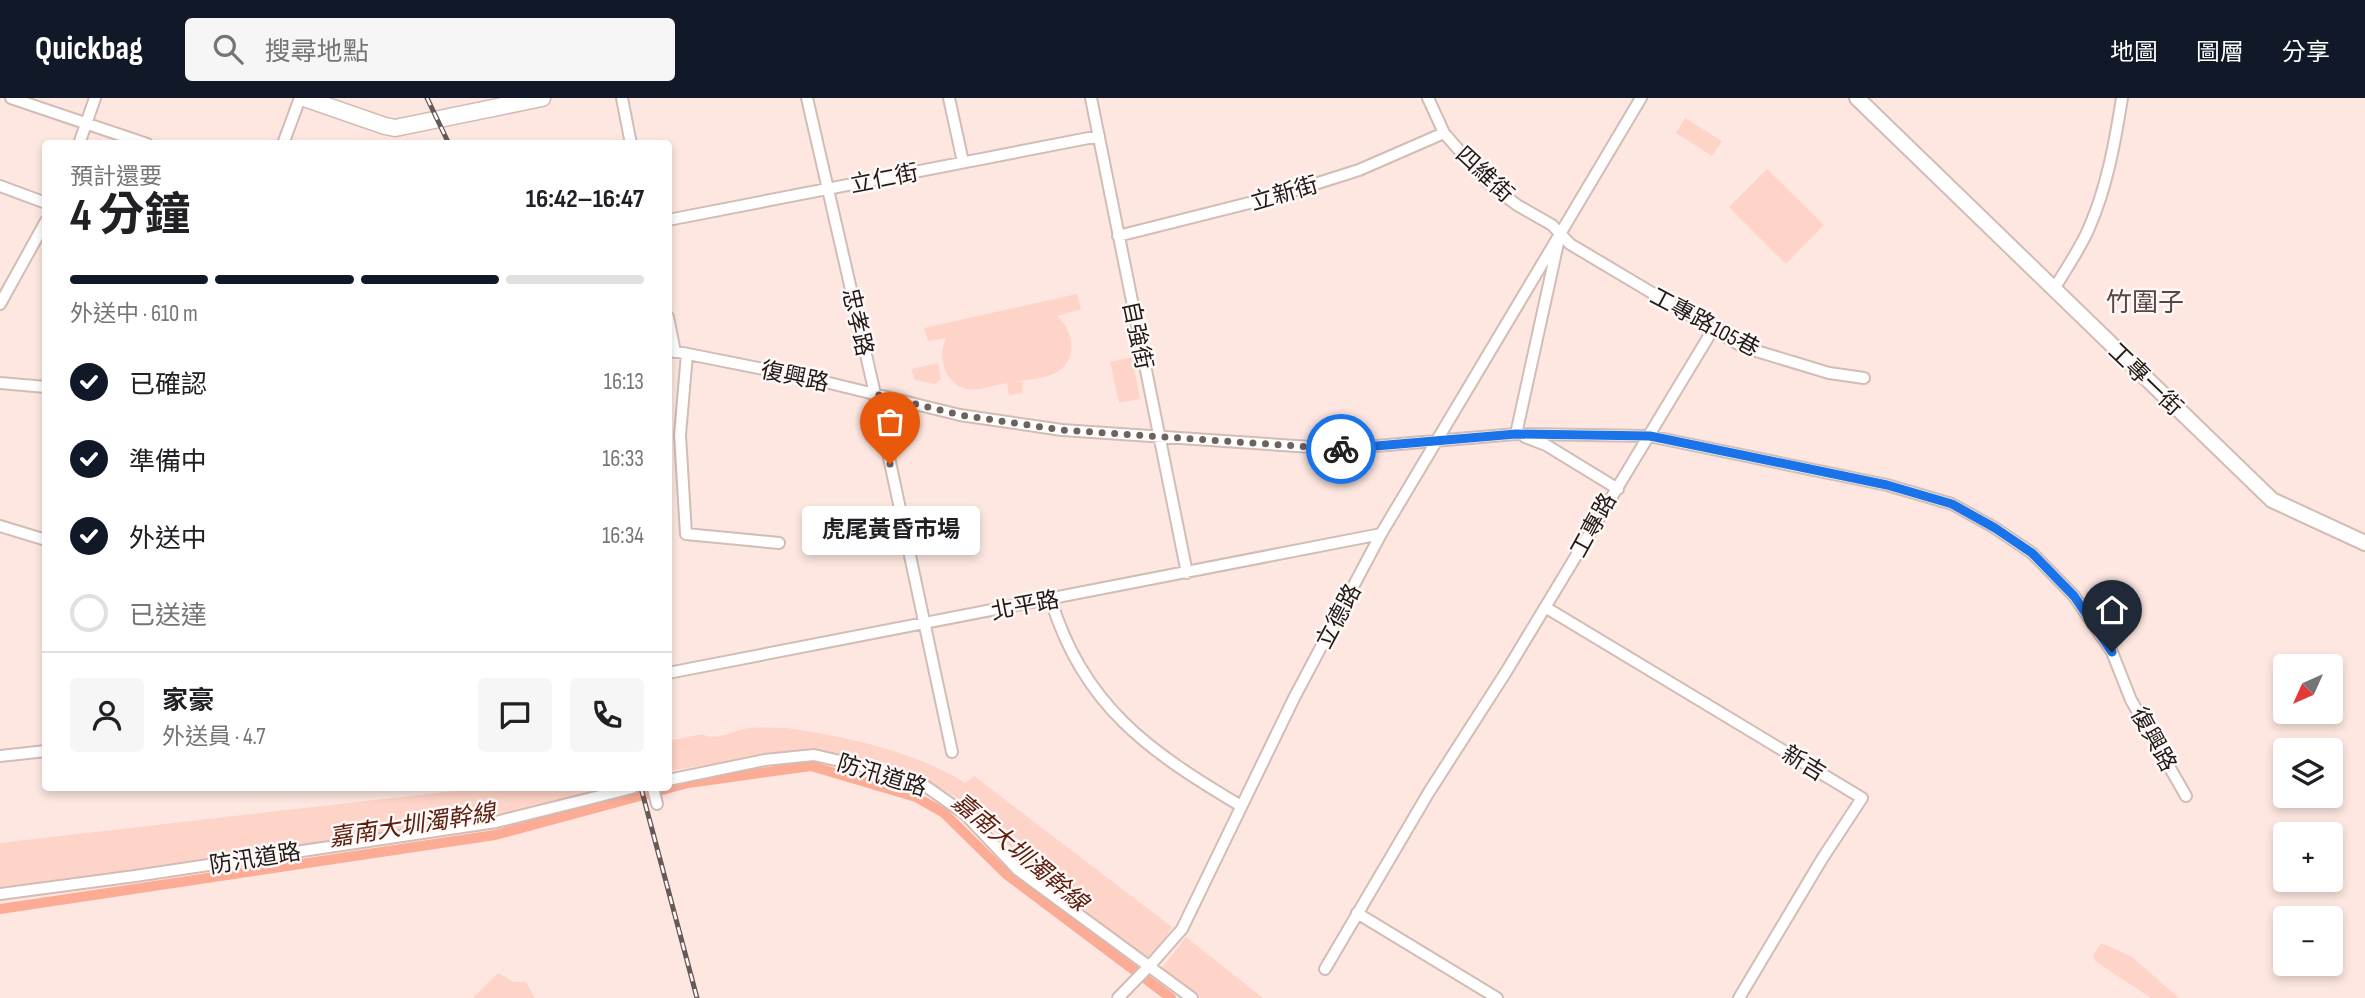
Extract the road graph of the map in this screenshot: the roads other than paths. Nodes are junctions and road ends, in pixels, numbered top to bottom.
1 (11, 98) edge
2 (95, 98) edge
3 (302, 98) edge
4 (542, 98) edge
5 (622, 98) edge
6 (807, 98) edge
7 (949, 98) edge
8 (1091, 98) edge
9 (1428, 98) edge
10 (1641, 98) edge
11 (1857, 98) edge
12 (2122, 98) edge
13 (86, 123) junction
14 (1444, 134) junction
15 (1099, 136) junction
16 (80, 140) edge
17 (135, 140) edge
18 (285, 140) edge
19 (630, 140) edge
20 (963, 162) junction
21 (0, 187) edge
22 (828, 189) junction
23 (42, 202) edge
24 (672, 219) edge
25 (42, 228) edge
26 (1560, 234) junction
27 (1118, 236) junction
28 (2054, 289) junction
29 (0, 304) edge
30 (1712, 331) junction
31 (672, 351) edge
32 (687, 354) junction
33 (1864, 378) dead end
34 (0, 383) edge
35 (42, 387) edge
36 (875, 394) junction
37 (1516, 434) junction
38 (1650, 436) junction
39 (1159, 438) junction
40 (1435, 441) junction
41 (1618, 489) junction
42 (0, 526) edge
43 (1381, 534) junction
44 (42, 539) edge
45 (779, 543) dead end
46 (2365, 543) edge
47 (1187, 573) junction
48 (1051, 600) junction
49 (1545, 607) junction
50 (924, 624) junction
51 (672, 672) edge
52 (42, 751) edge
53 (952, 752) dead end
54 (0, 756) edge
55 (672, 779) edge
56 (620, 791) edge
57 (654, 791) edge
58 (2186, 796) dead end
59 (657, 804) dead end
60 (1241, 806) junction
61 (0, 894) edge
62 (1357, 913) junction
63 (1148, 968) junction
64 (1325, 969) dead end
65 (1119, 997) edge
66 (1192, 998) edge
67 (1497, 998) edge
68 (1740, 998) edge

1 - 13 street
2 - 13 street
3 - 4 main road
3 - 18 street
5 - 19 street
6 - 22 street, 忠孝路
7 - 20 street
8 - 15 street, 自強街
9 - 14 street, 四維街
10 - 26 street
11 - 28 street, 工專一街
12 - 28 street
13 - 16 street
13 - 17 street
14 - 26 street, 四維街
14 - 27 street, 立新街
15 - 20 street, 立仁街
15 - 27 street, 自強街
20 - 22 street, 立仁街
21 - 23 street
22 - 24 street, 立仁街
22 - 36 street, 忠孝路
25 - 29 street
26 - 30 street, 工專路105巷
26 - 37 street
26 - 40 street, 立德路
27 - 39 street, 自強街
28 - 46 street, 工專一街
30 - 33 street, 工專路105巷
30 - 38 street
31 - 32 street, 復興路
32 - 36 street, 復興路
32 - 45 street
34 - 35 street
36 - 39 street, 復興路
36 - 50 street, 忠孝路
37 - 38 street, 復興路
37 - 40 street, 復興路
37 - 41 street, 工專路
38 - 41 street
38 - 58 street, 復興路
39 - 40 street, 復興路
39 - 47 street, 自強街
40 - 43 street, 立德路
41 - 49 street, 工專路
42 - 44 street
43 - 47 street, 北平路
43 - 60 street, 立德路
47 - 48 street, 北平路
48 - 50 street, 北平路
48 - 60 street
49 - 62 street, 工專路
49 - 68 street, 新吉
50 - 51 street, 北平路
50 - 53 street, 忠孝路
52 - 54 street
55 - 63 street, 防汛道路
56 - 61 street, 防汛道路
57 - 59 street
60 - 63 street, 立德路
62 - 64 street, 工專路
62 - 67 street
63 - 65 street, 立德路
63 - 66 street, 防汛道路

